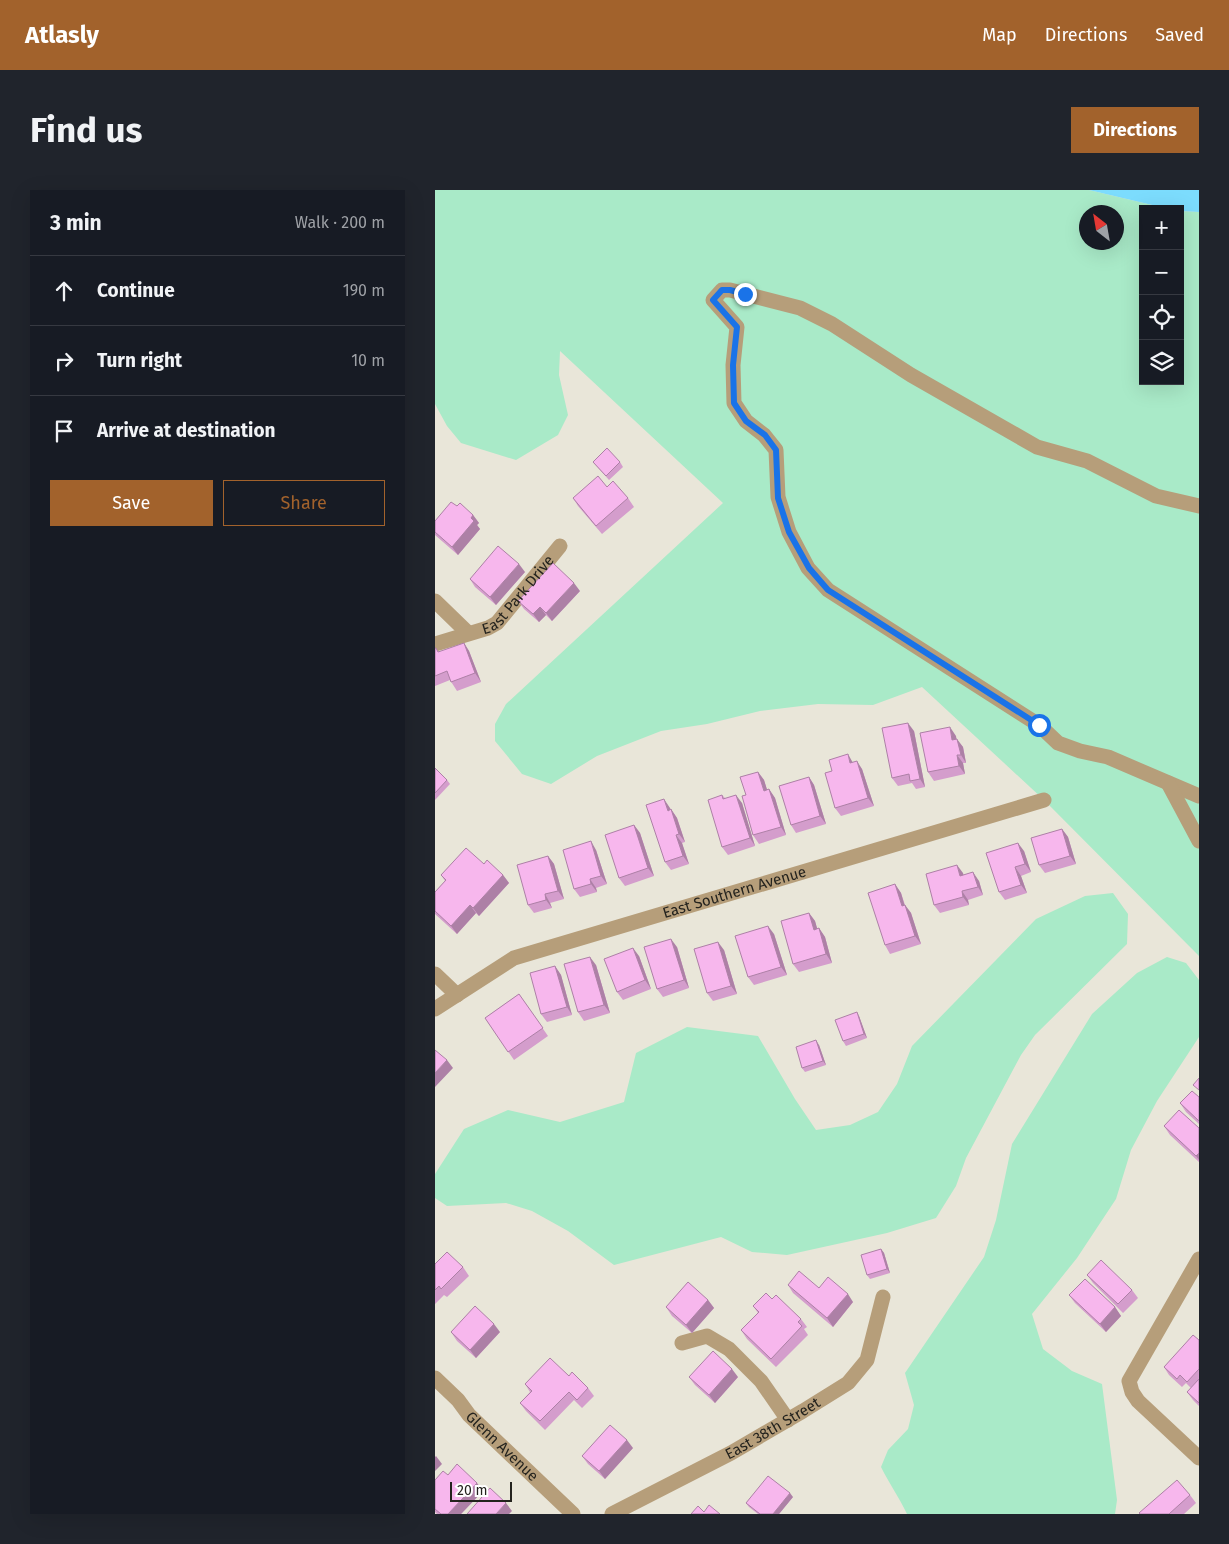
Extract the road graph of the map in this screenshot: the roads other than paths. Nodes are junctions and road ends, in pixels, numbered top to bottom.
1 (1199, 506) edge
2 (560, 546) dead end
3 (435, 601) edge
4 (468, 633) junction
5 (435, 644) edge
6 (1168, 783) junction
7 (1199, 796) edge
8 (1044, 800) dead end
9 (1199, 841) edge
10 (435, 974) edge
11 (457, 995) junction
12 (435, 1009) edge
13 (1199, 1259) edge
14 (883, 1297) dead end
15 (682, 1343) dead end
16 (435, 1378) edge
17 (787, 1420) junction
18 (1199, 1458) edge
19 (573, 1514) edge
20 (612, 1514) edge

1 - 6 street
2 - 4 street, East Park Drive
3 - 4 street
4 - 5 street, East Park Drive
6 - 7 street
6 - 9 street
8 - 11 street, East Southern Avenue
10 - 11 street
11 - 12 street, East Southern Avenue
13 - 18 street
14 - 17 street, East 38th Street
15 - 17 street
16 - 19 street, Glenn Avenue
17 - 20 street, East 38th Street

